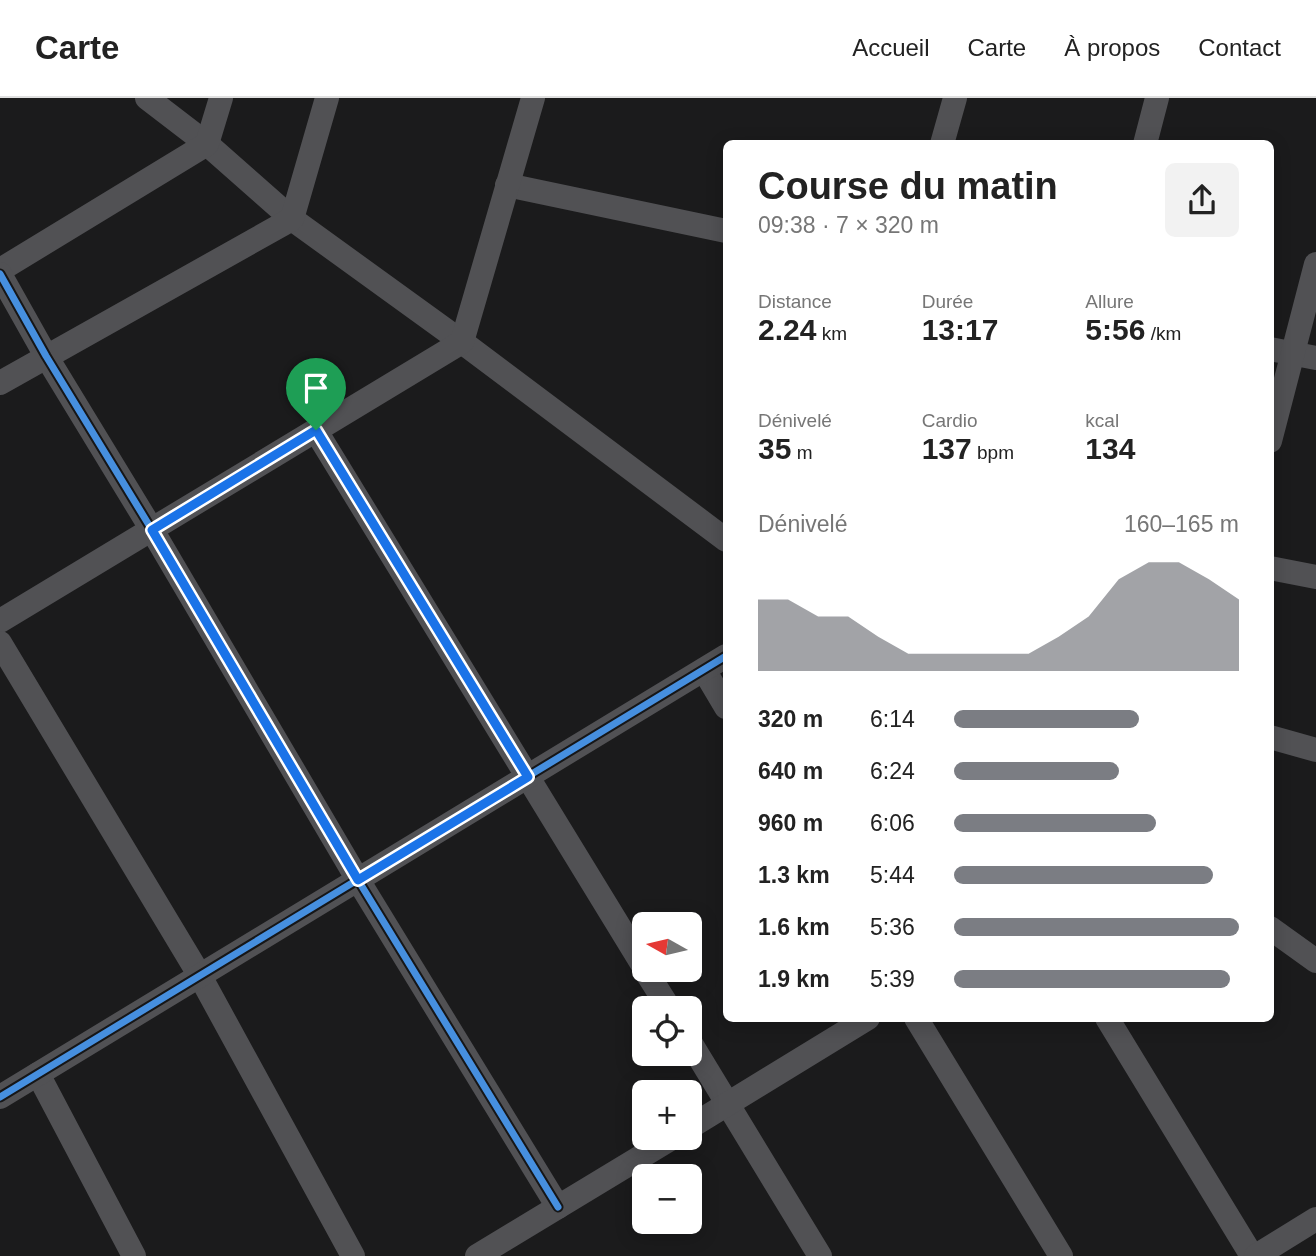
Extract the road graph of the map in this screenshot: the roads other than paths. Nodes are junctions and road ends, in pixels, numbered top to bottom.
1 (147, 98) edge
2 (221, 98) edge
3 (327, 98) edge
4 (533, 98) edge
5 (955, 98) edge
6 (1157, 98) edge
7 (943, 140) edge
8 (1145, 140) edge
9 (207, 144) junction
10 (507, 185) junction
11 (292, 219) junction
12 (723, 230) edge
13 (1316, 264) edge
14 (0, 272) edge
15 (462, 342) junction
16 (1293, 354) edge
17 (46, 356) junction
18 (0, 383) edge
19 (1274, 426) edge
20 (316, 430) junction
21 (152, 530) junction
22 (723, 538) edge
23 (1274, 569) edge
24 (1316, 577) edge
25 (0, 621) edge
26 (0, 643) edge
27 (723, 658) edge
28 (704, 670) junction
29 (723, 701) edge
30 (1274, 738) edge
31 (1316, 750) edge
32 (528, 777) junction
33 (358, 880) junction
34 (1274, 931) edge
35 (632, 947) edge
36 (1316, 961) edge
37 (200, 976) junction
38 (861, 1022) edge
39 (918, 1022) edge
40 (1109, 1022) edge
41 (702, 1062) edge
42 (38, 1074) junction
43 (0, 1097) edge
44 (727, 1104) junction
45 (702, 1120) edge
46 (652, 1150) edge
47 (558, 1207) junction
48 (1316, 1219) edge
49 (134, 1256) edge
50 (353, 1256) edge
51 (477, 1256) edge
52 (820, 1256) edge
53 (1061, 1256) edge
54 (1254, 1256) edge

1 - 9 street
2 - 9 street
3 - 11 street
4 - 10 street
5 - 7 street
6 - 8 street
9 - 11 street
9 - 14 street
10 - 12 street
10 - 15 street
11 - 15 street
11 - 17 street
13 - 16 street
14 - 17 street
15 - 20 street
15 - 22 street
16 - 19 street
17 - 18 street
17 - 21 street
20 - 21 street
20 - 32 street
21 - 25 street
21 - 33 street
23 - 24 street
26 - 37 street
27 - 28 street
28 - 29 street
28 - 32 street
30 - 31 street
32 - 33 street
32 - 35 street
33 - 37 street
33 - 47 street
34 - 36 street
37 - 42 street
37 - 50 street
38 - 44 street
39 - 53 street
40 - 54 street
41 - 44 street
42 - 43 street
42 - 49 street
44 - 45 street
44 - 52 street
46 - 47 street
47 - 51 street
48 - 54 street

